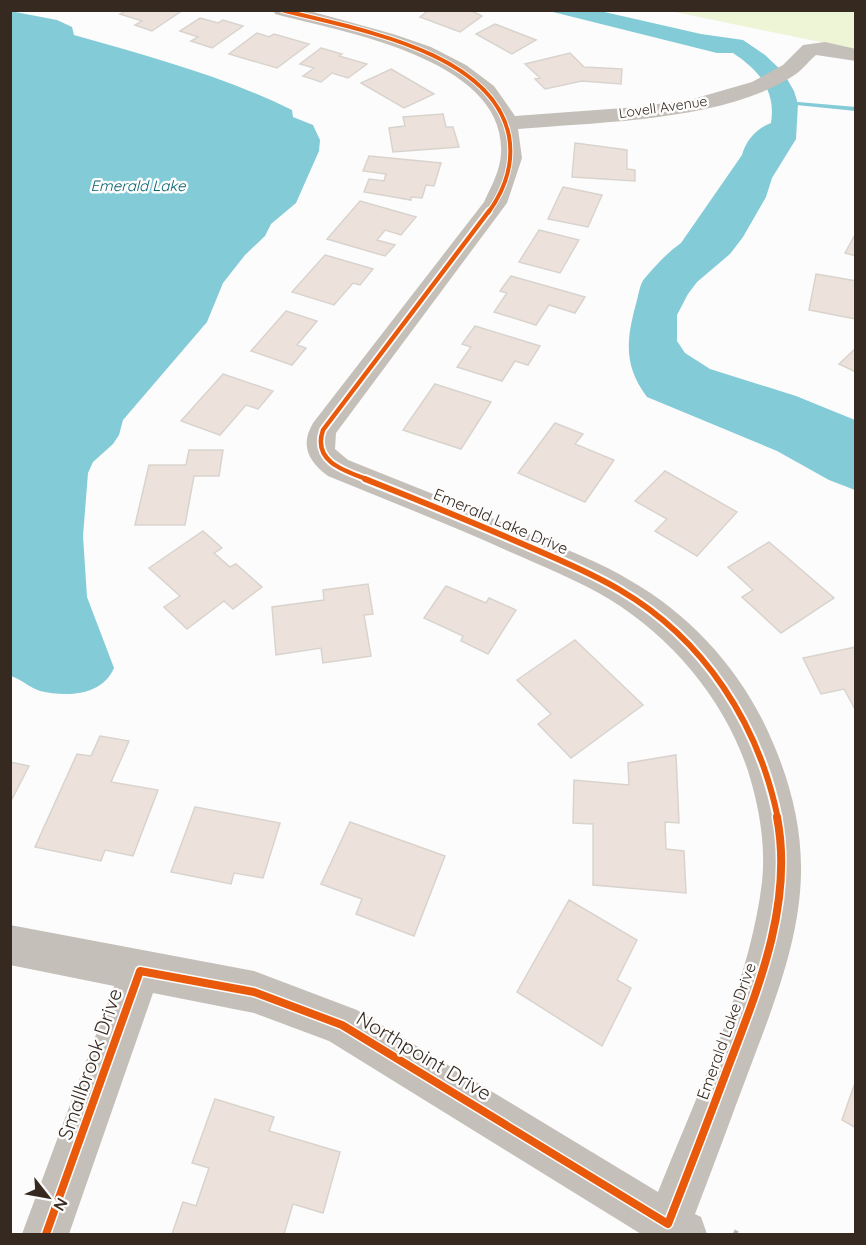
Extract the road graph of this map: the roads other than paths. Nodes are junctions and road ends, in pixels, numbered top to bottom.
1 (282, 10) edge
2 (855, 55) edge
3 (508, 123) junction
4 (10, 945) edge
5 (140, 971) junction
6 (676, 1229) edge
7 (46, 1234) edge

1 - 3 street, Emerald Lake Drive
2 - 3 street, Lovell Avenue
3 - 6 street, Emerald Lake Drive
4 - 5 street, Northpoint Drive
5 - 6 street, Northpoint Drive
5 - 7 street, Smallbrook Drive

